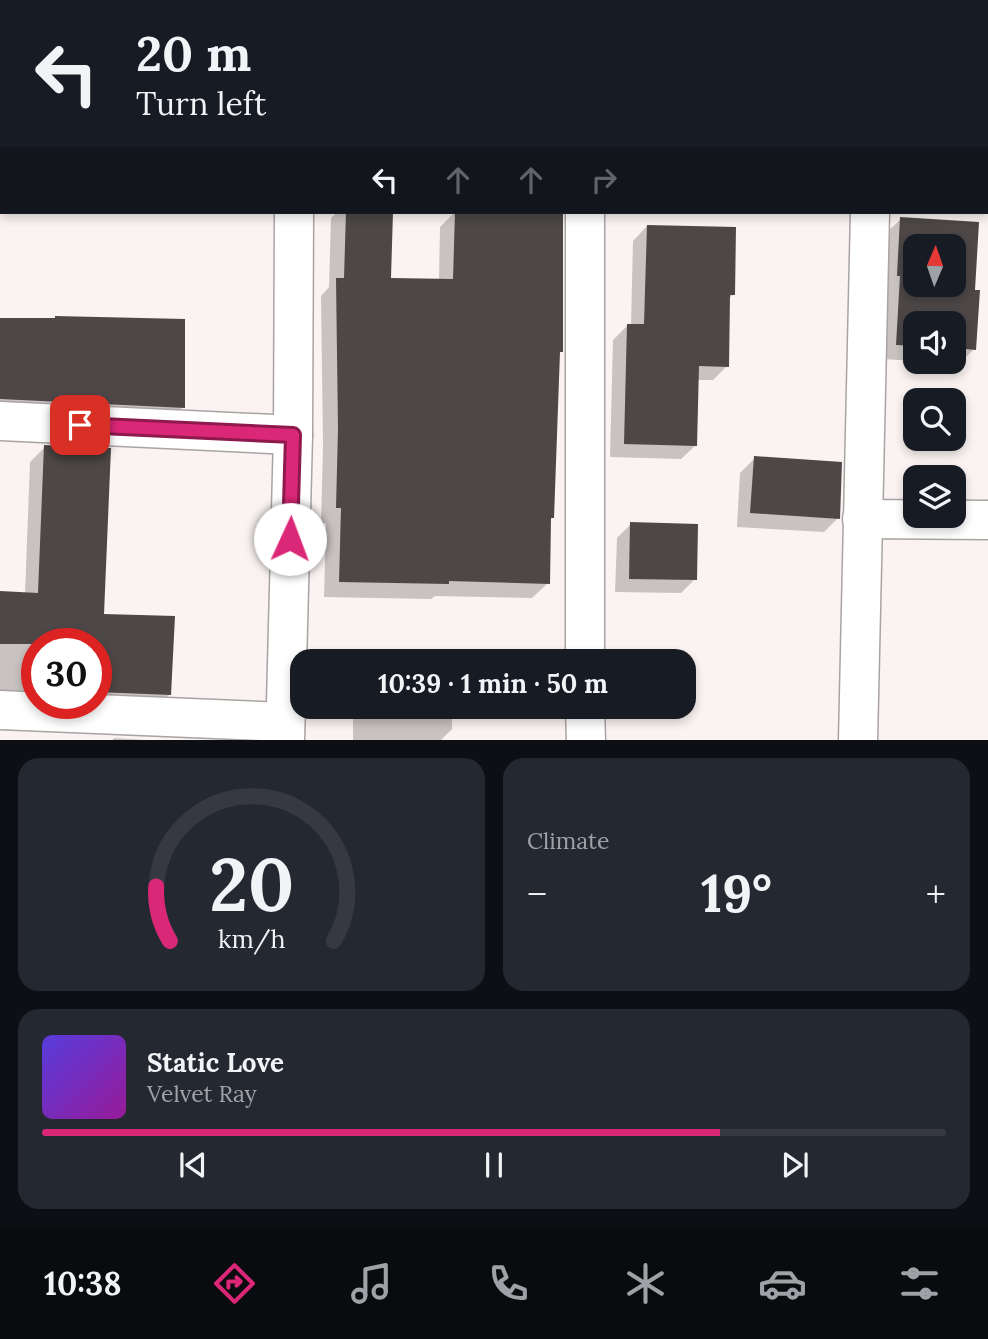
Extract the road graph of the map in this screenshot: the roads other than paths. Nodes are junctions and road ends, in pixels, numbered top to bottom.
1 (294, 214) edge
2 (585, 214) edge
3 (870, 214) edge
4 (0, 421) edge
5 (293, 435) junction
6 (862, 519) junction
7 (988, 520) edge
8 (585, 649) edge
9 (0, 710) edge
10 (586, 719) edge
11 (285, 731) edge
12 (586, 740) edge
13 (859, 740) edge

1 - 5 street
2 - 8 street
3 - 6 street
4 - 5 street
5 - 11 street
6 - 7 street
6 - 13 street
9 - 11 street
10 - 12 street

